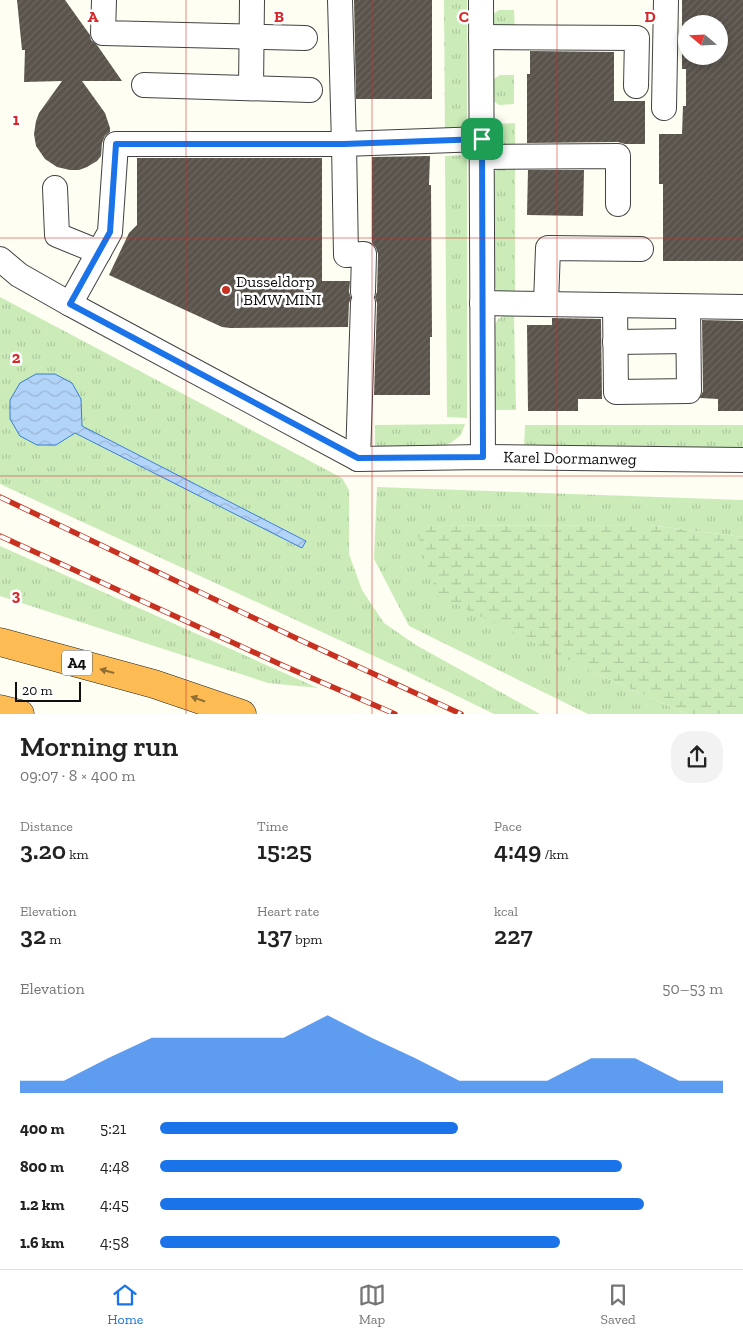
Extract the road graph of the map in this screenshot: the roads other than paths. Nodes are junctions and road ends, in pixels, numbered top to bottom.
1 (104, 0) edge
2 (252, 0) edge
3 (340, 0) edge
4 (481, 0) edge
5 (666, 0) edge
6 (252, 36) junction
7 (481, 37) junction
8 (305, 38) dead end
9 (144, 85) dead end
10 (636, 86) dead end
11 (251, 88) junction
12 (310, 90) dead end
13 (664, 108) dead end
14 (344, 144) junction
15 (482, 148) junction
16 (55, 188) dead end
17 (618, 204) dead end
18 (641, 249) dead end
19 (99, 252) junction
20 (0, 259) edge
21 (482, 303) junction
22 (70, 304) junction
23 (546, 304) junction
24 (615, 306) junction
25 (688, 307) junction
26 (743, 308) edge
27 (688, 341) junction
28 (615, 342) junction
29 (483, 457) junction
30 (358, 458) junction
31 (743, 460) edge
32 (0, 642) edge
33 (0, 709) edge
34 (20, 714) edge
35 (242, 714) edge

1 - 6 street
2 - 6 street
3 - 14 street
4 - 7 street
5 - 13 street
6 - 8 street
6 - 11 street
7 - 10 street
7 - 15 street
9 - 11 street
11 - 12 street
14 - 15 street
14 - 19 street
14 - 30 street
15 - 17 street
15 - 21 street
16 - 19 street
18 - 23 street
19 - 22 street
20 - 22 street, Karel Doormanweg
21 - 23 street
21 - 29 street
22 - 30 street, Karel Doormanweg
23 - 24 street
24 - 25 street
24 - 28 street
25 - 26 street
25 - 27 street
27 - 28 street
27 - 28 street
29 - 30 street, Karel Doormanweg
29 - 31 street, Karel Doormanweg
35 -> 32 highway, A4
33 - 34 highway

